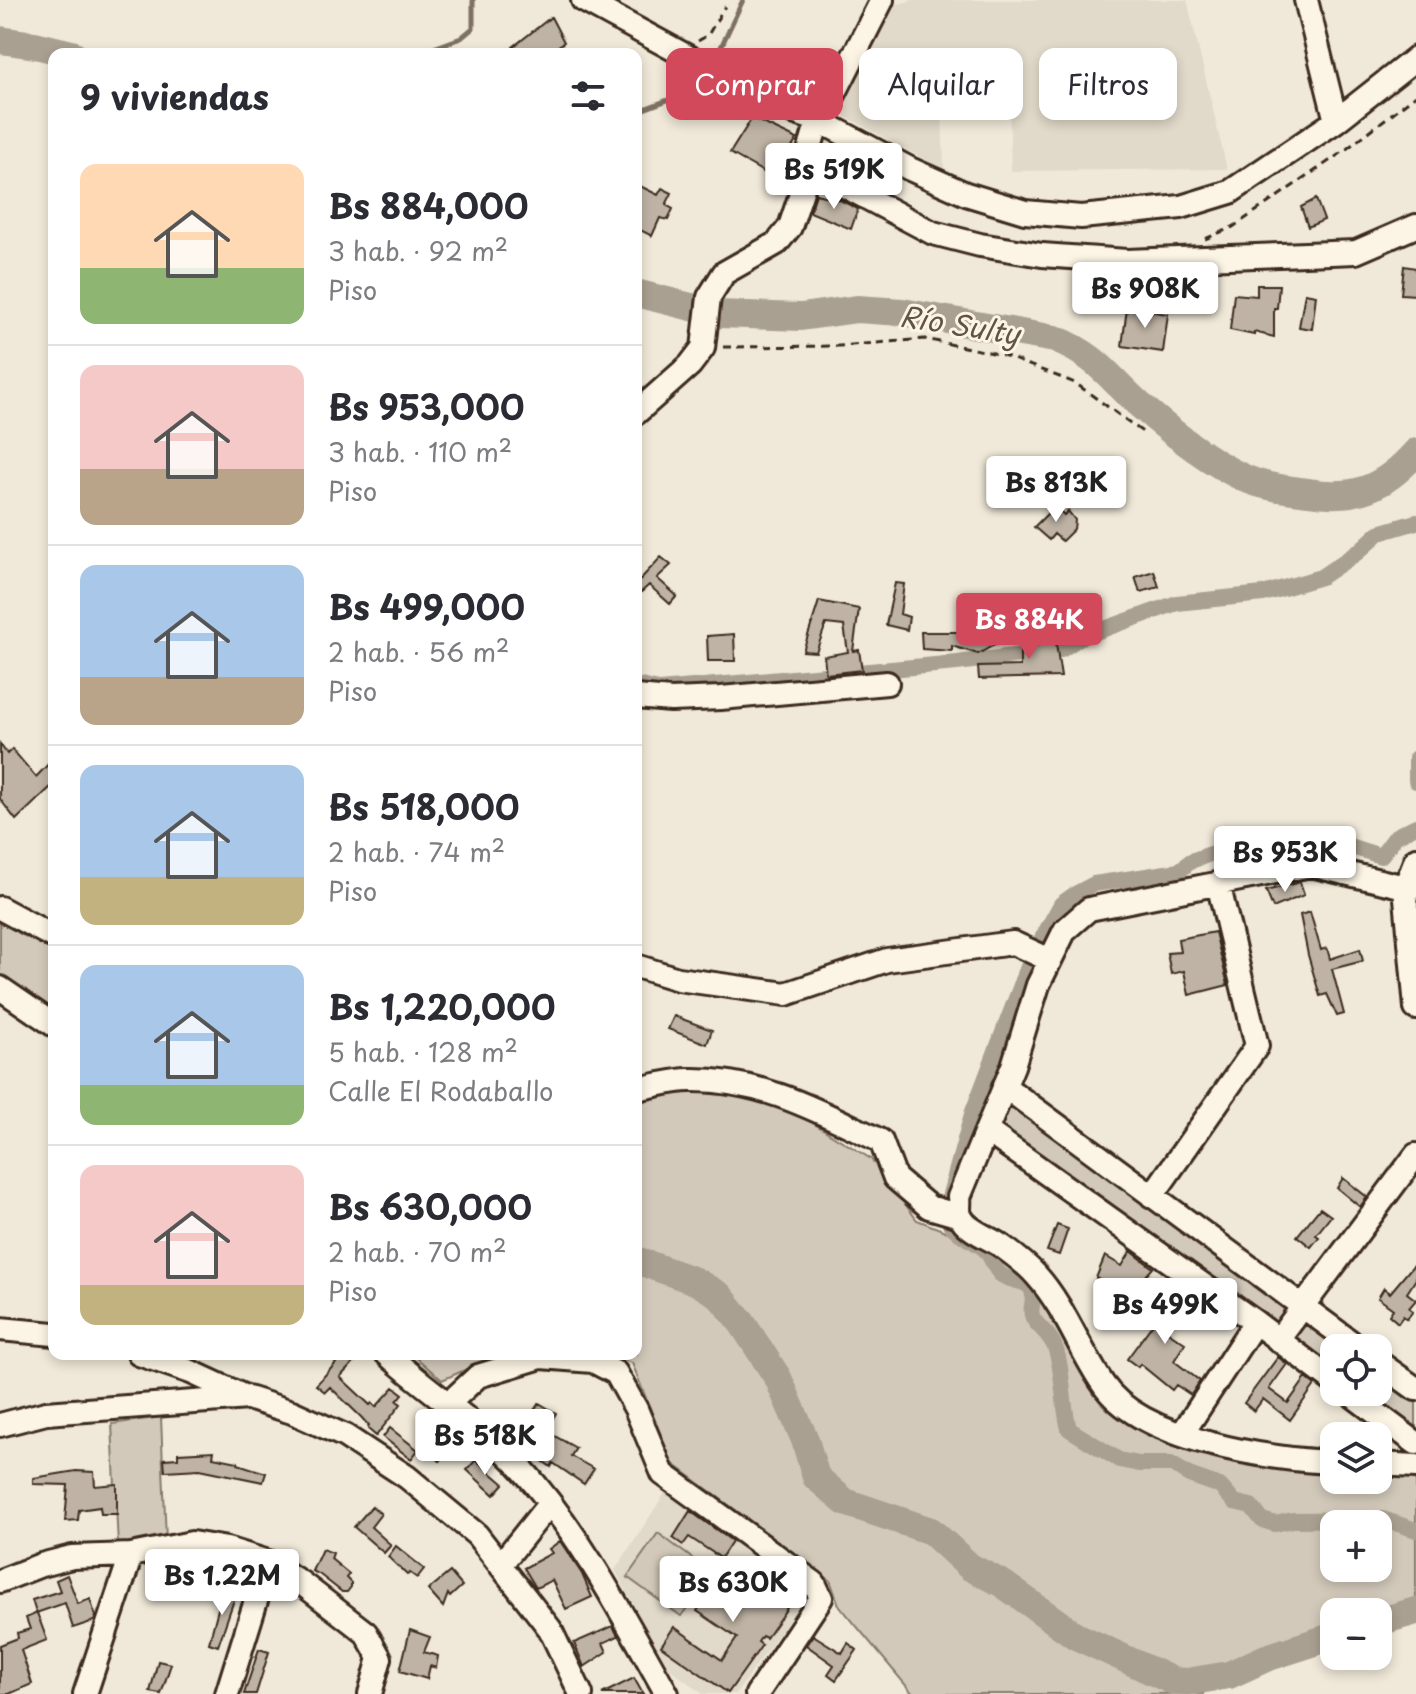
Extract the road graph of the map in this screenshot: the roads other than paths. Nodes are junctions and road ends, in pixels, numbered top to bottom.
1 (583, 0) edge
2 (882, 0) edge
3 (1306, 0) edge
4 (1416, 58) edge
5 (820, 121) junction
6 (1336, 121) junction
7 (805, 165) junction
8 (1416, 226) edge
9 (642, 408) edge
10 (887, 683) dead end
11 (642, 698) edge
12 (1416, 859) edge
13 (1218, 883) junction
14 (1410, 887) edge
15 (0, 908) edge
16 (48, 934) edge
17 (1050, 960) junction
18 (642, 968) edge
19 (0, 988) edge
20 (1416, 1008) edge
21 (48, 1021) edge
22 (1004, 1086) junction
23 (642, 1088) edge
24 (987, 1131) junction
25 (1416, 1155) edge
26 (1152, 1196) junction
27 (960, 1216) junction
28 (1304, 1307) junction
29 (1255, 1322) junction
30 (0, 1329) edge
31 (48, 1333) edge
32 (1340, 1334) edge
33 (1278, 1340) junction
34 (156, 1360) edge
35 (394, 1360) edge
36 (531, 1360) edge
37 (580, 1360) edge
38 (1320, 1372) edge
39 (1392, 1372) edge
40 (1416, 1389) edge
41 (248, 1398) junction
42 (448, 1404) junction
43 (1367, 1406) edge
44 (0, 1425) edge
45 (1182, 1434) junction
46 (1416, 1443) edge
47 (1320, 1461) edge
48 (1392, 1465) edge
49 (1416, 1466) edge
50 (550, 1503) junction
51 (131, 1555) junction
52 (268, 1562) junction
53 (501, 1564) junction
54 (0, 1581) edge
55 (375, 1693) edge
56 (85, 1694) edge
57 (227, 1694) edge
58 (581, 1694) edge
59 (667, 1694) edge
60 (757, 1694) edge

1 - 5 street
2 - 5 street
3 - 6 street
4 - 6 street
5 - 6 street
5 - 7 street
7 - 8 street
7 - 9 street
10 - 11 street
12 - 14 street
13 - 14 street
13 - 17 street
13 - 26 street
14 - 20 street
15 - 16 street
17 - 18 street
17 - 22 street
19 - 21 street
22 - 24 street
22 - 26 street
23 - 27 street
24 - 27 street
24 - 29 street
25 - 28 street
26 - 28 street
27 - 45 street
28 - 32 street
28 - 33 street
29 - 33 street
29 - 45 street
30 - 31 street
33 - 38 street
34 - 41 street
35 - 42 street
36 - 42 street
37 - 60 street
39 - 40 street
41 - 44 street
41 - 53 street
42 - 50 street
43 - 46 street
45 - 47 street
48 - 49 street
50 - 53 street
50 - 59 street
51 - 52 street
51 - 54 street
51 - 56 street
52 - 55 street
52 - 57 street
53 - 58 street

